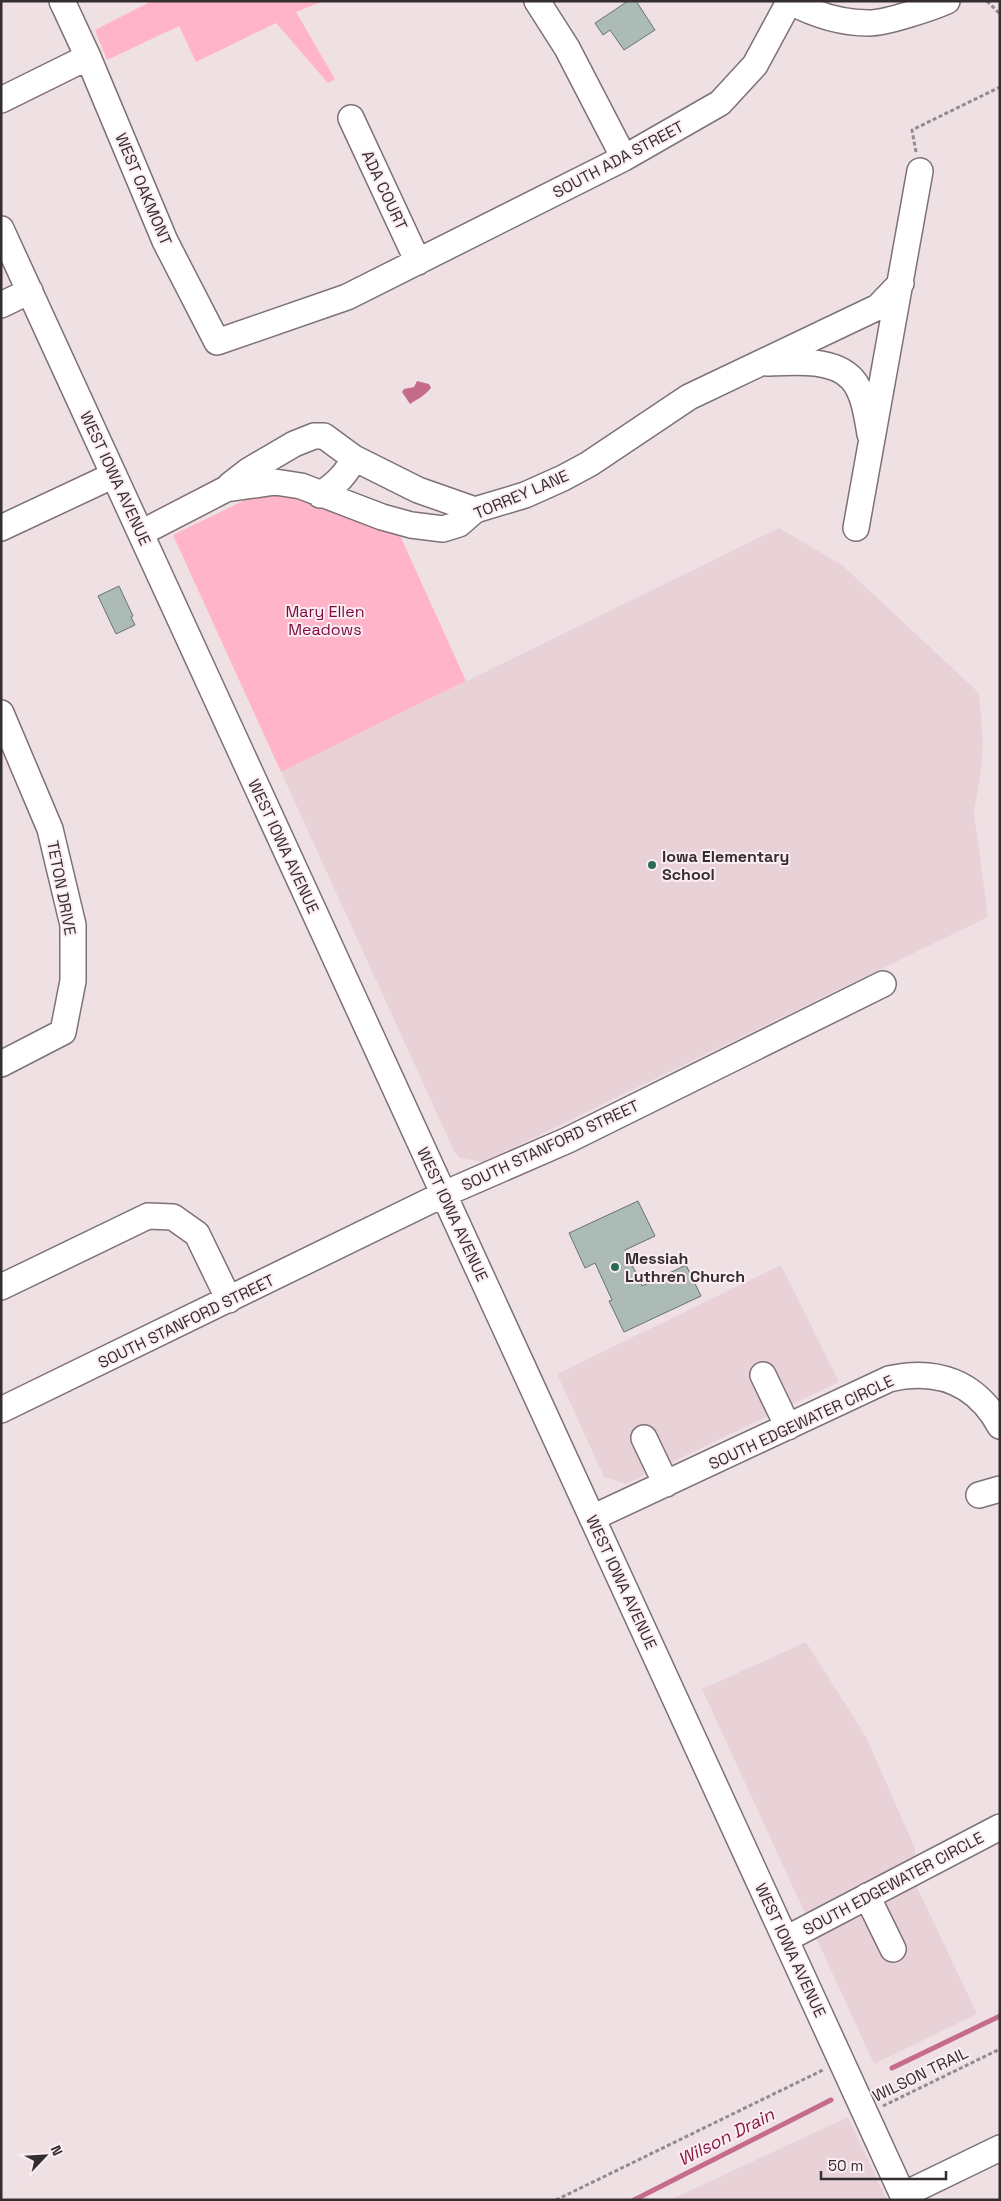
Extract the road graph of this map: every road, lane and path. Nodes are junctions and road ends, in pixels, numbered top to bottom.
1 (62, 1) edge
2 (537, 1) edge
3 (947, 1) edge
4 (987, 1) edge
5 (789, 2) edge
6 (1000, 14) edge
7 (88, 57) junction
8 (1000, 87) edge
9 (1, 100) edge
10 (352, 118) dead end
11 (624, 158) junction
12 (920, 171) joint
13 (1, 229) edge
14 (418, 262) junction
15 (900, 283) junction
16 (30, 291) junction
17 (1, 305) edge
18 (251, 330) joint
19 (757, 363) junction
20 (872, 446) junction
21 (354, 458) junction
22 (114, 475) junction
23 (226, 489) junction
24 (320, 495) junction
25 (475, 510) junction
26 (1, 528) edge
27 (856, 528) dead end
28 (141, 533) junction
29 (1, 713) edge
30 (883, 984) dead end
31 (1, 1064) edge
32 (444, 1194) junction
33 (1, 1287) edge
34 (229, 1300) junction
35 (763, 1375) dead end
36 (1, 1410) edge
37 (1000, 1426) edge
38 (788, 1427) junction
39 (644, 1438) dead end
40 (666, 1484) junction
41 (592, 1518) junction
42 (1000, 1827) edge
43 (867, 1896) junction
44 (786, 1939) junction
45 (893, 1949) dead end
46 (1000, 2049) edge
47 (827, 2068) dead end
48 (866, 2114) junction
49 (1000, 2148) edge
50 (904, 2197) edge
51 (556, 2200) edge

1 - 7 street, WEST OAKMONT
2 - 11 street
3 - 5 street, SOUTH ADA STREET
4 - 6 path
5 - 11 street, SOUTH ADA STREET
7 - 9 street
7 - 18 street, WEST OAKMONT
8 - 12 path
10 - 14 street, ADA COURT
11 - 14 street, SOUTH ADA STREET
12 - 15 street
13 - 16 street, WEST IOWA AVENUE
14 - 18 street, SOUTH ADA STREET
15 - 19 street, TORREY LANE
15 - 20 street
16 - 17 street
16 - 22 street, WEST IOWA AVENUE
19 - 20 street
19 - 25 street, TORREY LANE
20 - 27 street
21 - 23 street
21 - 24 street
21 - 25 street
22 - 26 street
22 - 28 street, WEST IOWA AVENUE
23 - 24 street, TORREY LANE
23 - 28 street, TORREY LANE
24 - 25 street, TORREY LANE
28 - 32 street, WEST IOWA AVENUE
29 - 31 street, TETON DRIVE
30 - 32 street, SOUTH STANFORD STREET
32 - 34 street, SOUTH STANFORD STREET
32 - 41 street, WEST IOWA AVENUE
33 - 34 street
34 - 36 street, SOUTH STANFORD STREET
35 - 38 street
37 - 38 street, SOUTH EDGEWATER CIRCLE
38 - 40 street, SOUTH EDGEWATER CIRCLE
39 - 40 street
40 - 41 street, SOUTH EDGEWATER CIRCLE
41 - 44 street, WEST IOWA AVENUE
42 - 43 street, SOUTH EDGEWATER CIRCLE
43 - 44 street, SOUTH EDGEWATER CIRCLE
43 - 45 street
44 - 48 street, WEST IOWA AVENUE
46 - 48 path, WILSON TRAIL
47 - 51 path
48 - 50 street, WEST IOWA AVENUE
49 - 50 street

